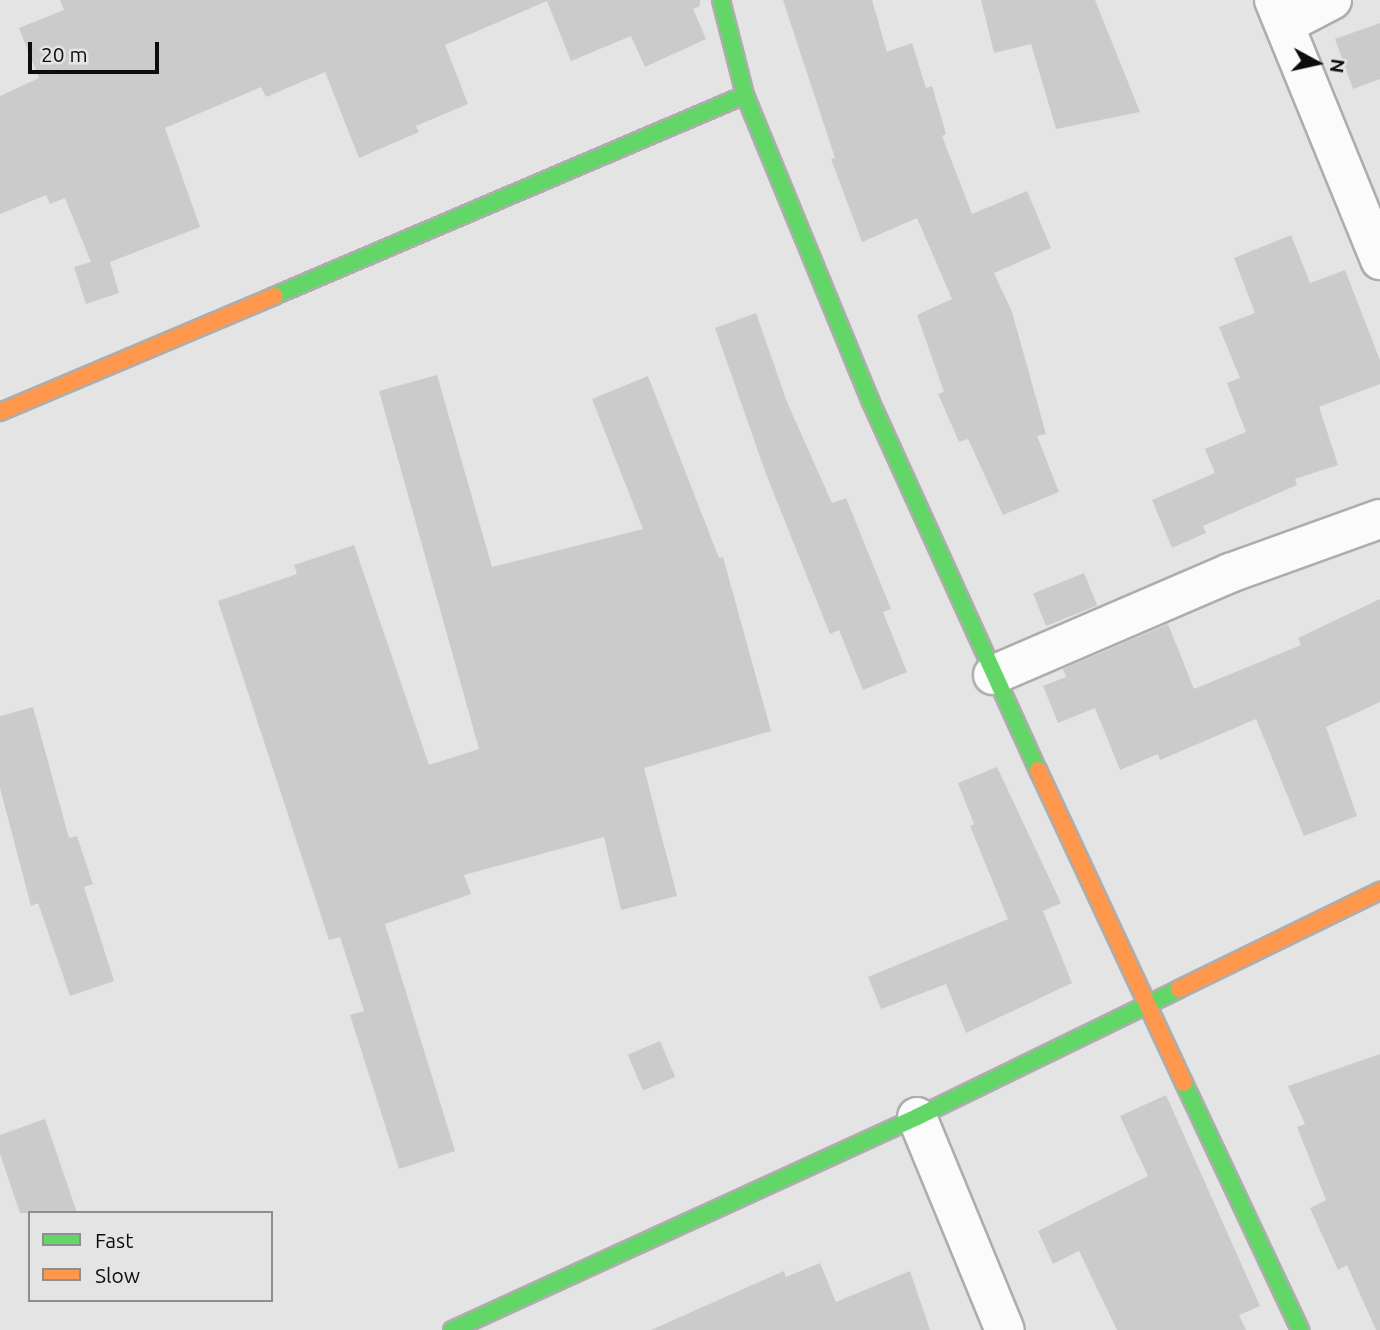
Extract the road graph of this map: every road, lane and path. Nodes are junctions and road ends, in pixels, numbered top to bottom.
1 (721, 0) edge
2 (1332, 0) edge
3 (1280, 12) edge
4 (745, 95) junction
5 (1380, 260) edge
6 (0, 412) edge
7 (1380, 519) edge
8 (993, 675) junction
9 (1380, 891) edge
10 (1147, 1007) junction
11 (917, 1117) junction
12 (452, 1330) edge
13 (1005, 1330) edge
14 (1300, 1330) edge

1 - 4 street
2 - 3 street
3 - 5 street
4 - 6 street
4 - 8 street
7 - 8 street
8 - 10 street
9 - 10 street
10 - 11 street
10 - 14 street
11 - 12 street
11 - 13 street

